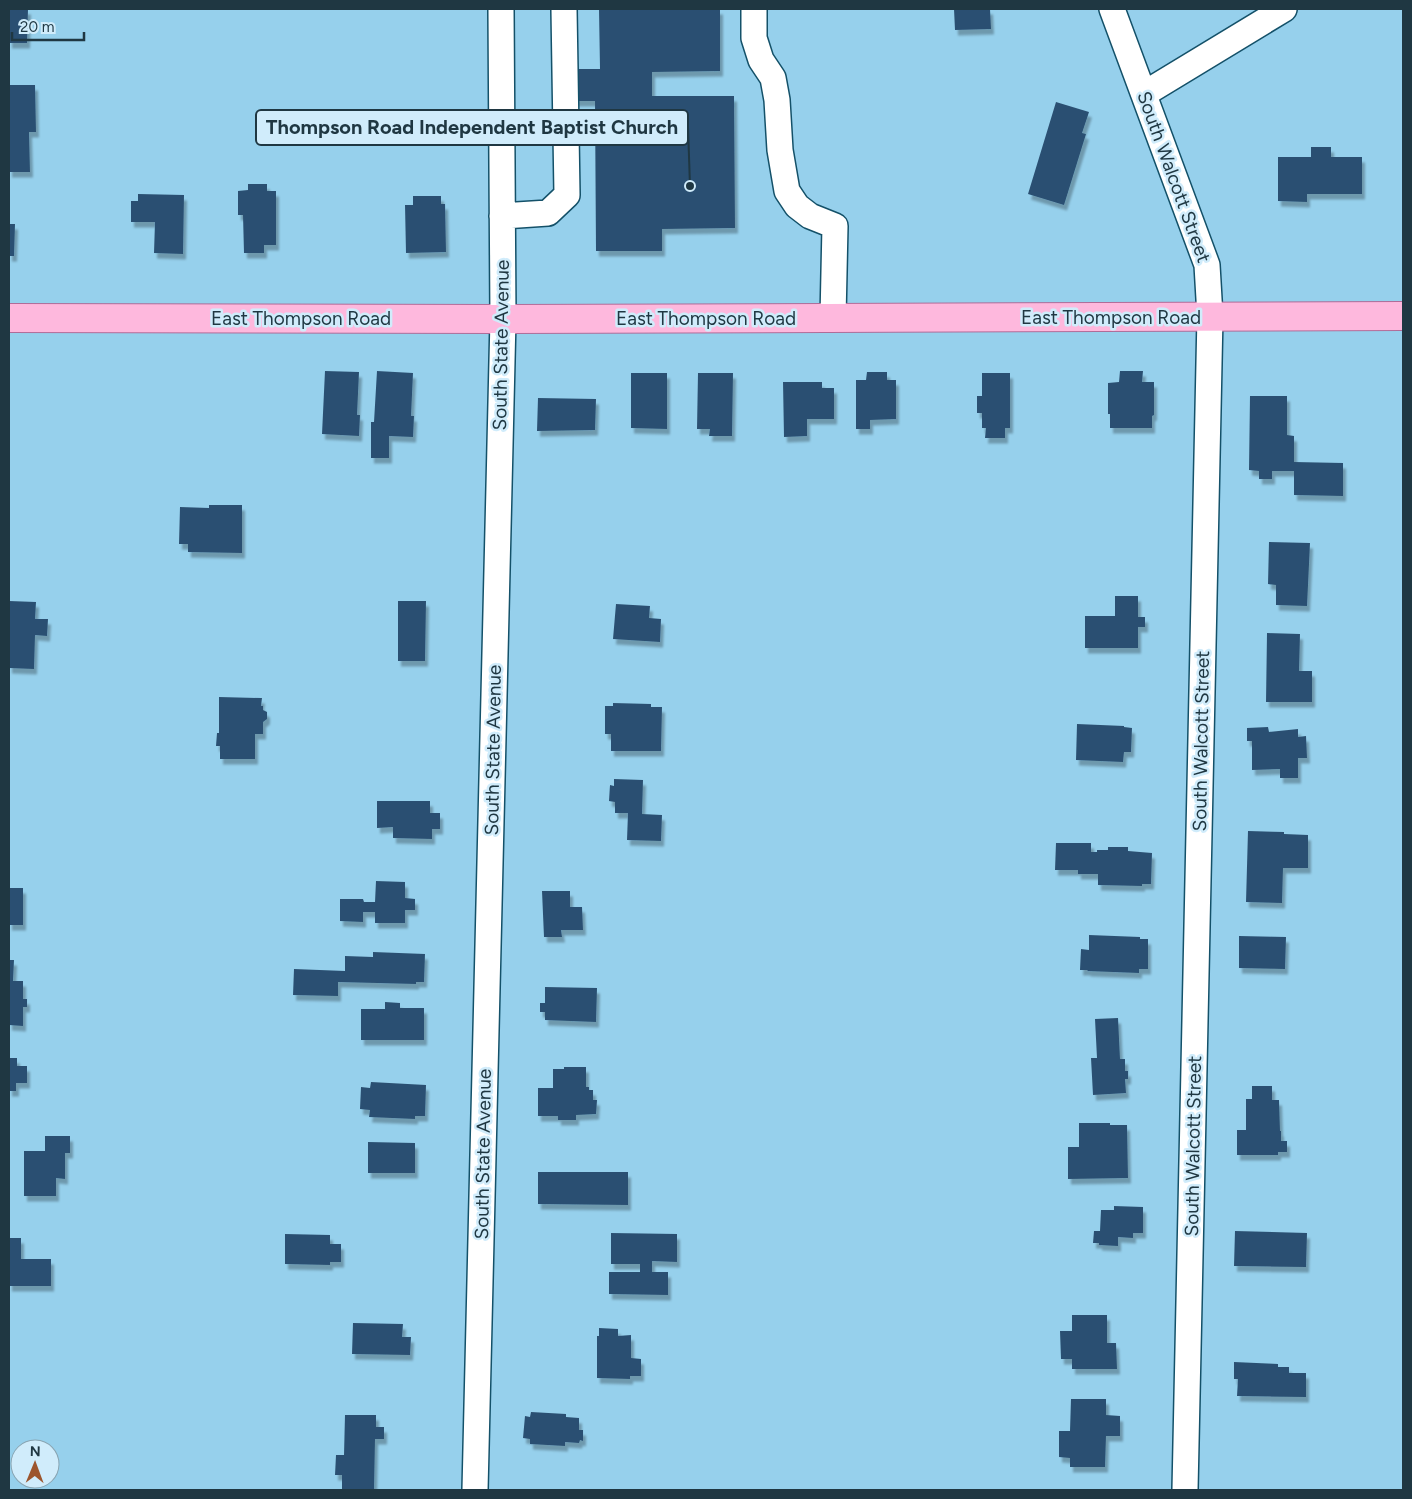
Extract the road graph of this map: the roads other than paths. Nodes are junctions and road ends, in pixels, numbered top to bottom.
1 (501, 9) edge
2 (564, 9) edge
3 (754, 9) edge
4 (1112, 9) edge
5 (1284, 9) edge
6 (1144, 94) junction
7 (502, 216) junction
8 (1210, 316) junction
9 (1403, 316) edge
10 (9, 318) edge
11 (834, 318) junction
12 (503, 319) junction
13 (475, 1490) edge
14 (1185, 1490) edge

1 - 7 street, South State Avenue
2 - 7 street
3 - 11 street
4 - 6 street, South Walcott Street
5 - 6 street
6 - 8 street, South Walcott Street
7 - 12 street, South State Avenue
8 - 9 main road, East Thompson Road
8 - 11 main road, East Thompson Road
8 - 14 street, South Walcott Street
10 - 12 main road, East Thompson Road
11 - 12 main road, East Thompson Road
12 - 13 street, South State Avenue

